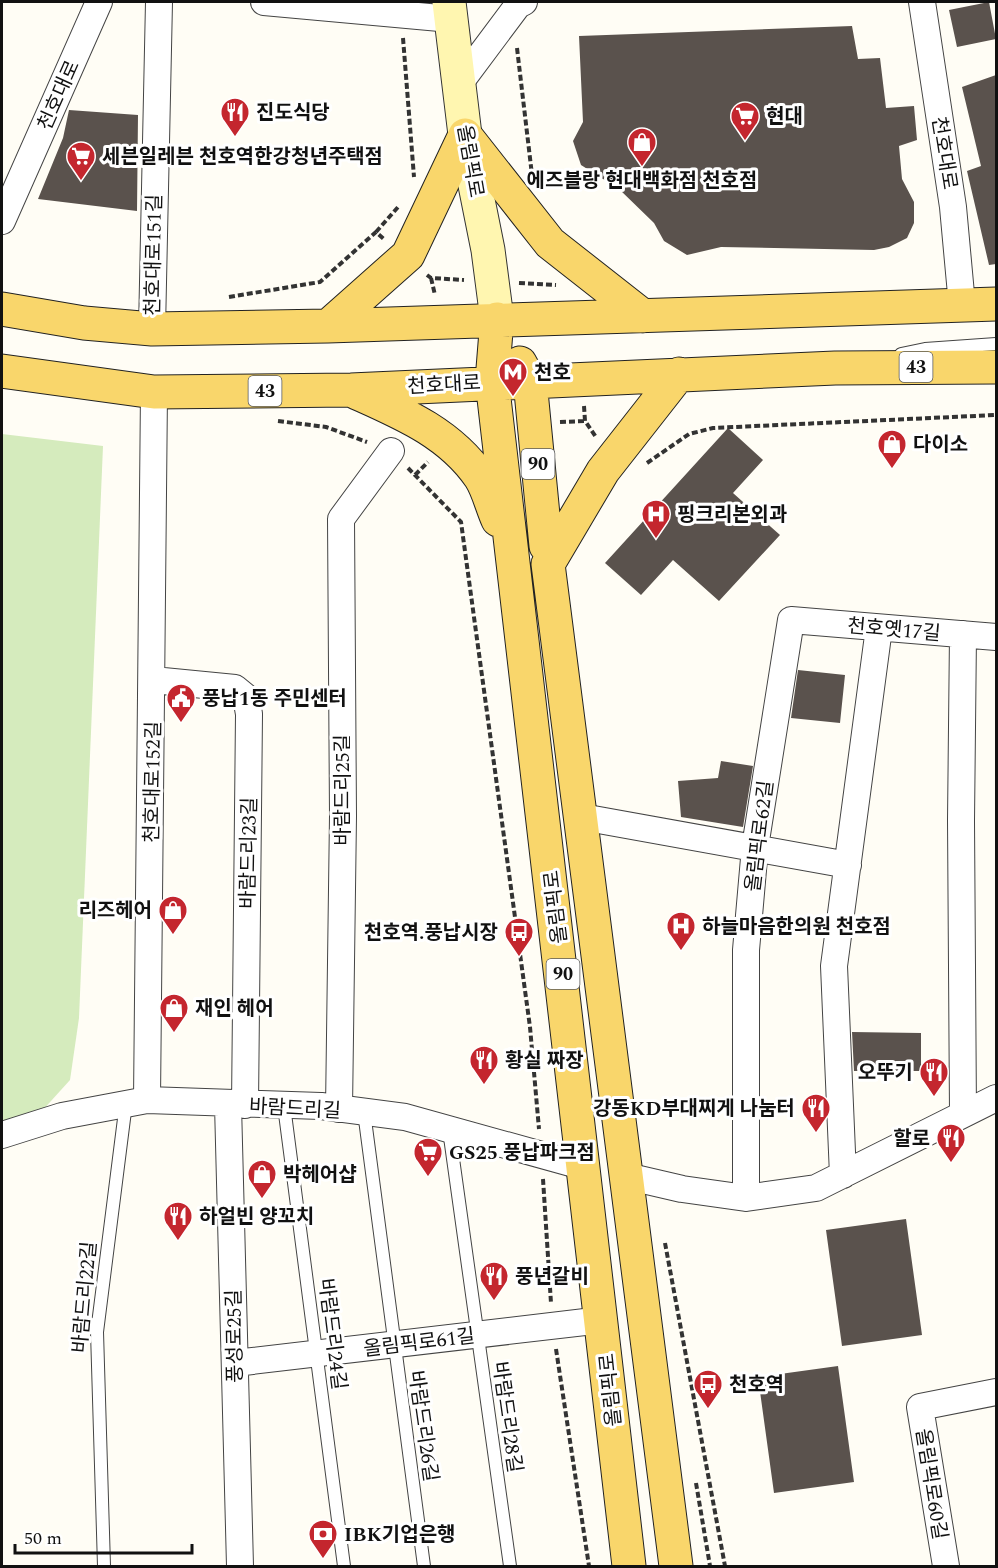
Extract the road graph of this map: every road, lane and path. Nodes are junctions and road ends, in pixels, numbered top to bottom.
1 (99, 2) edge
2 (159, 2) edge
3 (264, 2) edge
4 (524, 2) edge
5 (922, 2) edge
6 (450, 10) edge
7 (402, 15) junction
8 (506, 21) junction
9 (459, 84) junction
10 (465, 135) junction
11 (534, 183) dead end
12 (415, 188) dead end
13 (407, 197) dead end
14 (2, 221) edge
15 (375, 232) dead end
16 (996, 304) edge
17 (962, 305) junction
18 (2, 309) edge
19 (643, 316) junction
20 (497, 319) junction
21 (327, 326) junction
22 (152, 329) junction
23 (996, 344) edge
24 (996, 367) edge
25 (835, 368) junction
26 (2, 371) edge
27 (679, 374) junction
28 (492, 381) junction
29 (530, 381) junction
30 (351, 390) junction
31 (154, 392) junction
32 (584, 406) dead end
33 (996, 416) edge
34 (268, 419) dead end
35 (585, 421) junction
36 (566, 422) dead end
37 (601, 443) dead end
38 (391, 451) junction
39 (641, 466) dead end
40 (507, 499) junction
41 (547, 555) junction
42 (515, 565) junction
43 (791, 620) joint
44 (879, 627) junction
45 (963, 634) junction
46 (996, 637) edge
47 (153, 680) junction
48 (582, 817) junction
49 (755, 847) junction
50 (848, 865) junction
51 (996, 1098) edge
52 (136, 1102) junction
53 (237, 1105) junction
54 (284, 1106) junction
55 (352, 1110) junction
56 (963, 1114) junction
57 (449, 1130) junction
58 (2, 1135) edge
59 (542, 1155) junction
60 (585, 1167) junction
61 (843, 1175) junction
62 (626, 1176) junction
63 (746, 1198) junction
64 (663, 1233) dead end
65 (602, 1320) junction
66 (552, 1326) junction
67 (477, 1335) junction
68 (394, 1344) junction
69 (316, 1354) junction
70 (235, 1363) junction
71 (996, 1392) edge
72 (104, 1566) edge
73 (240, 1566) edge
74 (344, 1566) edge
75 (424, 1566) edge
76 (510, 1566) edge
77 (589, 1566) edge
78 (630, 1566) edge
79 (676, 1566) edge
80 (725, 1566) edge
81 (946, 1566) edge

1 - 14 street, 천호대로
2 - 22 street, 천호대로151길
3 - 7 street
4 - 8 street
5 - 17 street, 천호대로
6 - 7 street
6 - 9 main road, 올림픽로 / 90
7 - 12 path
8 - 9 street
8 - 11 path
9 - 10 main road, 올림픽로 / 90
10 - 19 main road
10 - 20 main road, 올림픽로 / 90
10 - 21 main road
13 - 15 path
16 - 17 main road
17 - 19 main road
18 - 22 main road
19 - 20 main road
20 - 21 main road
20 - 28 main road, 올림픽로 / 90
20 - 29 main road, 올림픽로 / 90
21 - 22 main road
23 - 25 lane
24 - 25 main road, 천호대로 / 43
25 - 27 main road, 천호대로 / 43
26 - 31 main road, 천호대로 / 43
27 - 29 main road, 천호대로 / 43
27 - 41 main road
28 - 29 main road, 천호대로 / 43
28 - 30 main road, 천호대로 / 43
28 - 40 main road, 올림픽로 / 90
29 - 41 main road, 올림픽로 / 90
30 - 31 main road, 천호대로 / 43
30 - 42 main road
31 - 47 street, 천호대로152길
32 - 35 path
33 - 39 path
34 - 38 path
35 - 36 path
35 - 37 path
38 - 55 street, 바람드리25길
38 - 59 path
40 - 41 main road
40 - 42 main road, 올림픽로 / 90
41 - 48 main road, 올림픽로 / 90
42 - 60 main road, 올림픽로 / 90
43 - 44 street, 천호옛17길
43 - 49 street, 올림픽로62길
44 - 45 street, 천호옛17길
44 - 50 street
45 - 46 street, 천호옛17길
45 - 56 street
47 - 52 street, 천호대로152길
47 - 53 street, 바람드리23길
48 - 49 street
48 - 62 main road, 올림픽로 / 90
49 - 50 street
49 - 63 street, 올림픽로62길
50 - 61 street
51 - 56 street
52 - 53 street, 바람드리길
52 - 58 street, 바람드리길
52 - 72 lane, 바람드리22길
53 - 54 street, 바람드리길
53 - 70 street, 풍성로25길
54 - 55 street, 바람드리길
54 - 69 lane, 바람드리24길
55 - 57 street, 바람드리길
55 - 68 lane, 바람드리26길
56 - 61 street
57 - 59 street, 바람드리길
57 - 67 lane, 바람드리28길
59 - 60 street, 바람드리길
59 - 66 path
60 - 65 main road, 올림픽로 / 90
61 - 63 street
62 - 63 street
62 - 79 main road, 올림픽로 / 90
64 - 80 path
65 - 66 street, 올림픽로61길
65 - 78 main road, 올림픽로 / 90
66 - 67 street, 올림픽로61길
66 - 77 path
67 - 68 street, 올림픽로61길
67 - 76 lane, 바람드리28길
68 - 69 street, 올림픽로61길
68 - 75 lane, 바람드리26길
69 - 70 street, 올림픽로61길
69 - 74 lane, 바람드리24길
70 - 73 street, 풍성로25길
71 - 81 street, 올림픽로60길

